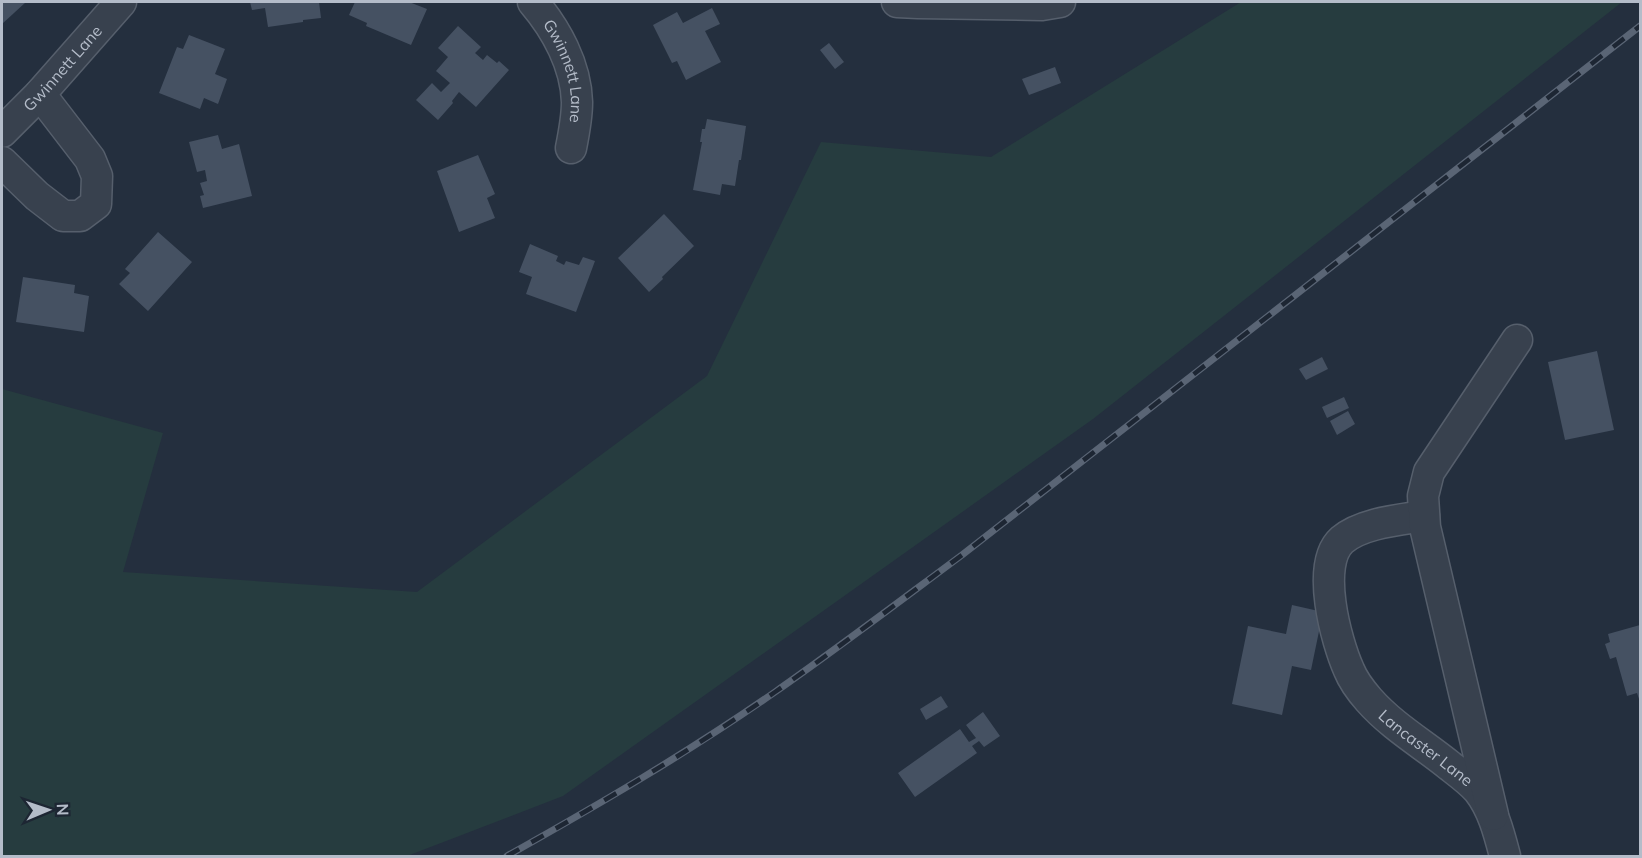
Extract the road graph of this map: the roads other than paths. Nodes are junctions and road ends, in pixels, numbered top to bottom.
1 (121, 2) edge
2 (533, 2) edge
3 (897, 2) edge
4 (1060, 2) edge
5 (40, 94) junction
6 (2, 132) edge
7 (571, 148) dead end
8 (2, 162) edge
9 (1517, 340) dead end
10 (1424, 516) junction
11 (1493, 815) junction
12 (1505, 856) edge

1 - 5 street, Gwinnett Lane
2 - 7 street, Gwinnett Lane
3 - 4 street
5 - 6 street, Gwinnett Lane
5 - 8 street
9 - 10 street
10 - 11 street
10 - 11 street, Lancaster Lane
11 - 12 street, Lancaster Lane

